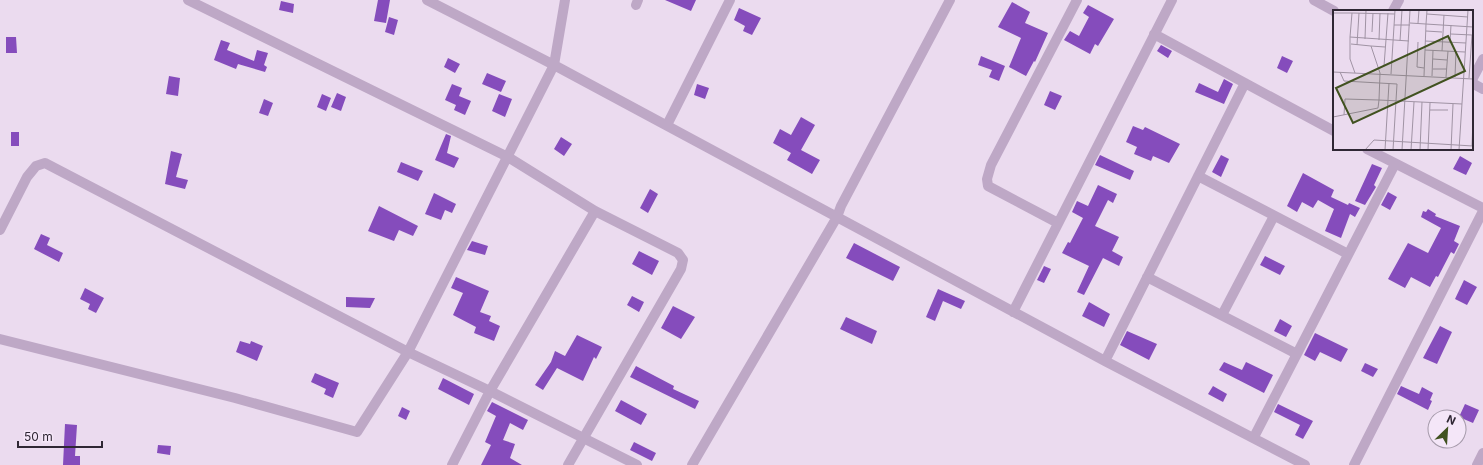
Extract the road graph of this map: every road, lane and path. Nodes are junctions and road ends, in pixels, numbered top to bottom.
1 (188, 0) edge
2 (427, 0) edge
3 (565, 0) edge
4 (730, 0) edge
5 (950, 0) edge
6 (1077, 0) edge
7 (1172, 0) edge
8 (1314, 0) edge
9 (1399, 0) edge
10 (1333, 10) edge
11 (1394, 10) edge
12 (1154, 34) junction
13 (1483, 59) edge
14 (554, 65) junction
15 (1473, 78) edge
16 (1245, 82) junction
17 (1473, 84) edge
18 (1483, 89) edge
19 (666, 125) junction
20 (1333, 129) edge
21 (1369, 150) edge
22 (508, 157) junction
23 (1395, 164) junction
24 (1198, 176) junction
25 (1483, 209) edge
26 (595, 211) junction
27 (1274, 216) junction
28 (837, 217) junction
29 (1058, 223) junction
30 (0, 230) edge
31 (1348, 254) junction
32 (1147, 277) junction
33 (1013, 312) junction
34 (1222, 315) junction
35 (0, 339) edge
36 (408, 352) junction
37 (1297, 354) junction
38 (1105, 361) junction
39 (490, 391) junction
40 (1254, 437) junction
41 (582, 439) junction
42 (1483, 453) edge
43 (452, 465) edge
44 (568, 465) edge
45 (637, 465) edge
46 (692, 465) edge
47 (1305, 465) edge
48 (1354, 465) edge
49 (1477, 465) edge

1 - 22 street
2 - 14 street
3 - 14 street
4 - 19 street
5 - 28 street
6 - 29 street
7 - 12 street
8 - 10 street
9 - 11 street
12 - 16 street
12 - 29 street
13 - 15 street
14 - 19 street
14 - 22 street
16 - 20 street
16 - 24 street
17 - 18 street
19 - 28 street
21 - 23 street
22 - 26 street
22 - 36 street
23 - 25 street
23 - 31 street
24 - 27 street
24 - 32 street
25 - 48 street
26 - 39 street
26 - 41 street
27 - 31 street
27 - 34 street
28 - 33 street
28 - 46 street
29 - 33 street
30 - 36 street
31 - 37 street
32 - 34 street
32 - 38 street
33 - 38 street
34 - 37 street
35 - 36 street
36 - 39 street
37 - 40 street
38 - 40 street
39 - 41 street
39 - 43 street
40 - 47 street
41 - 44 street
41 - 45 street
42 - 49 street

